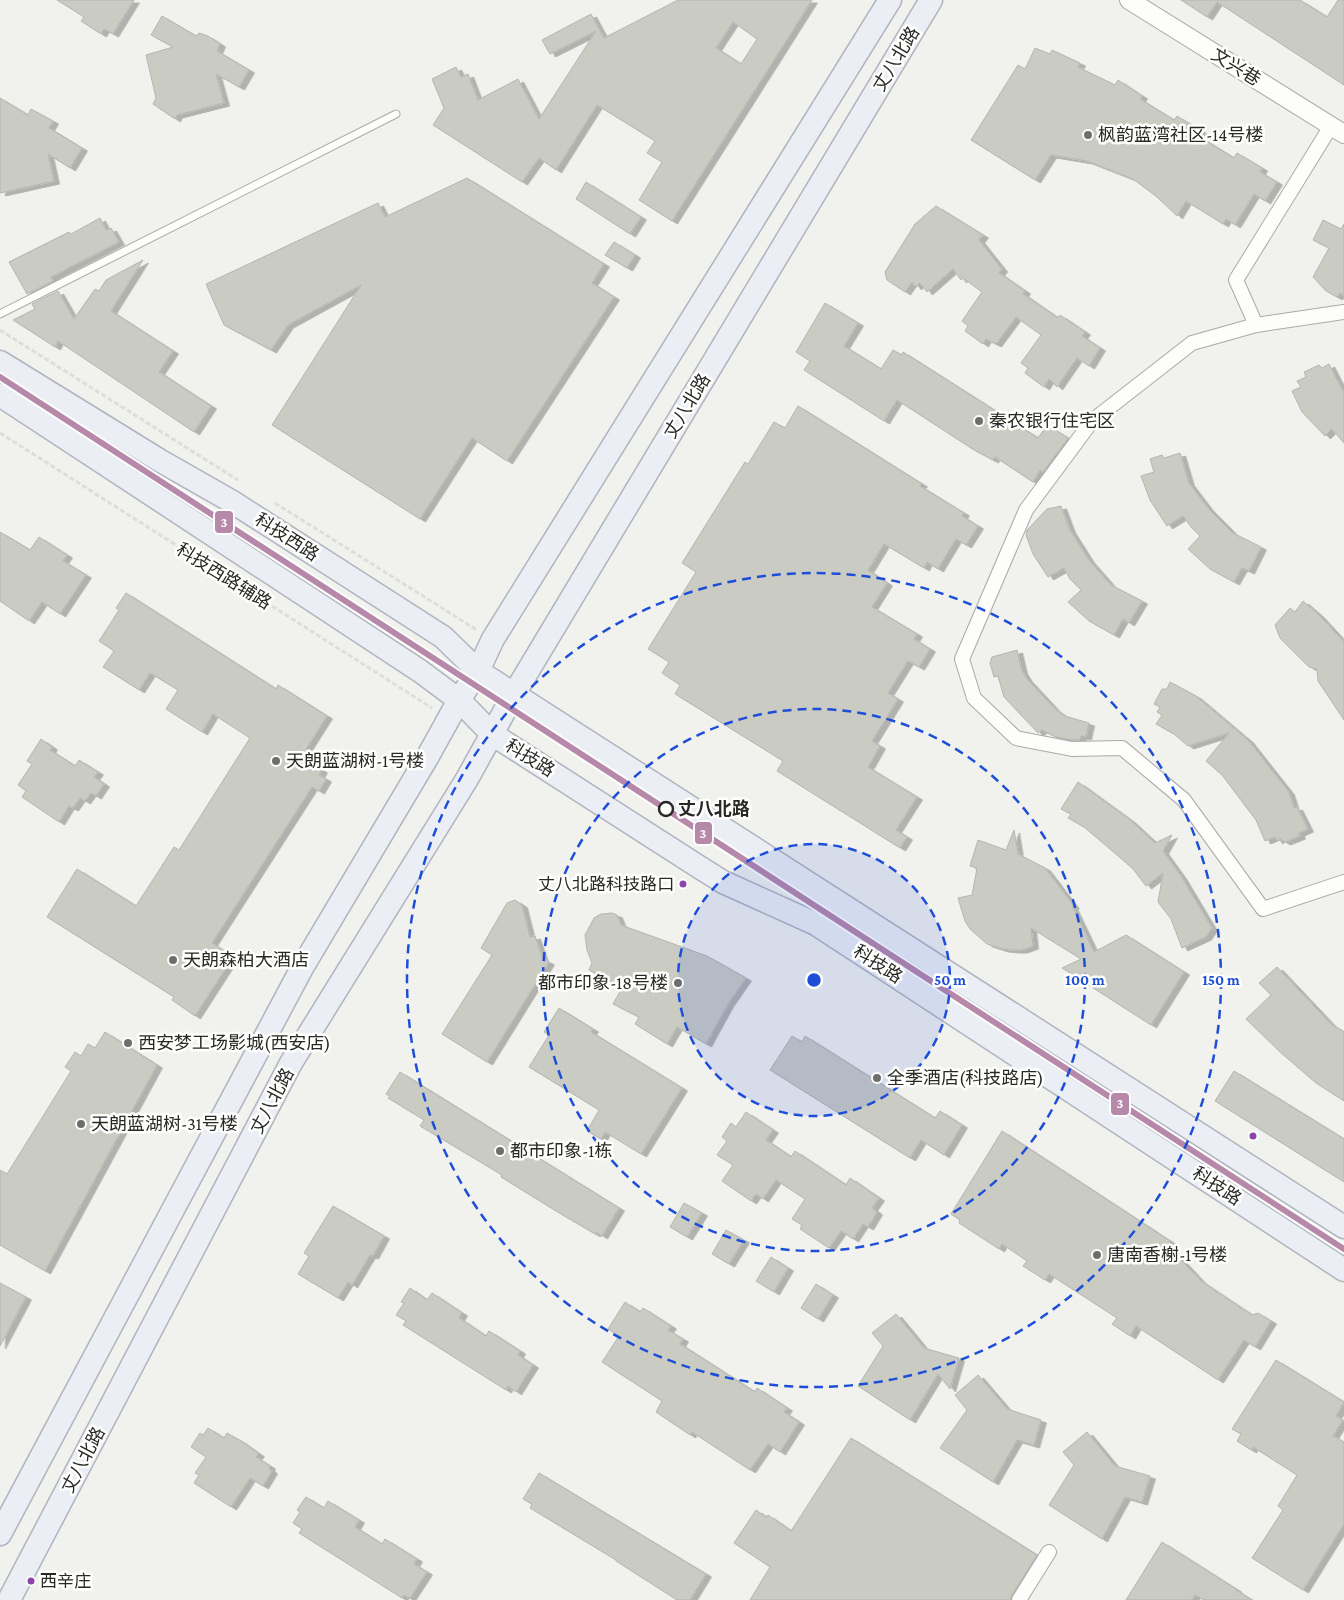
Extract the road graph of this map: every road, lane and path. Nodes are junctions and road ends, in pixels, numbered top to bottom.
1 (890, 0) edge
2 (931, 0) edge
3 (1129, 0) edge
4 (396, 114) dead end
5 (1337, 130) edge
6 (1344, 312) edge
7 (0, 314) edge
8 (1256, 325) junction
9 (0, 362) edge
10 (0, 396) edge
11 (0, 433) edge
12 (478, 671) junction
13 (514, 694) junction
14 (453, 710) junction
15 (492, 734) junction
16 (1344, 882) edge
17 (1344, 1227) edge
18 (1344, 1270) edge
19 (0, 1534) edge
20 (1049, 1552) dead end
21 (9, 1600) edge
22 (1019, 1600) edge

1 - 12 main road, 丈八北路
2 - 13 main road, 丈八北路
3 - 5 street, 文兴巷
4 - 7 lane
5 - 8 street
6 - 8 street
8 - 16 street
9 - 12 main road, 科技西路
10 - 14 main road
11 - 14 path, 科技西路辅路
12 - 13 main road, 科技西路
12 - 14 main road, 丈八北路
13 - 15 main road, 丈八北路
13 - 17 main road, 科技路
14 - 15 main road, 科技路
14 - 19 main road, 丈八北路
15 - 18 main road, 科技路
15 - 21 main road, 丈八北路
20 - 22 street

